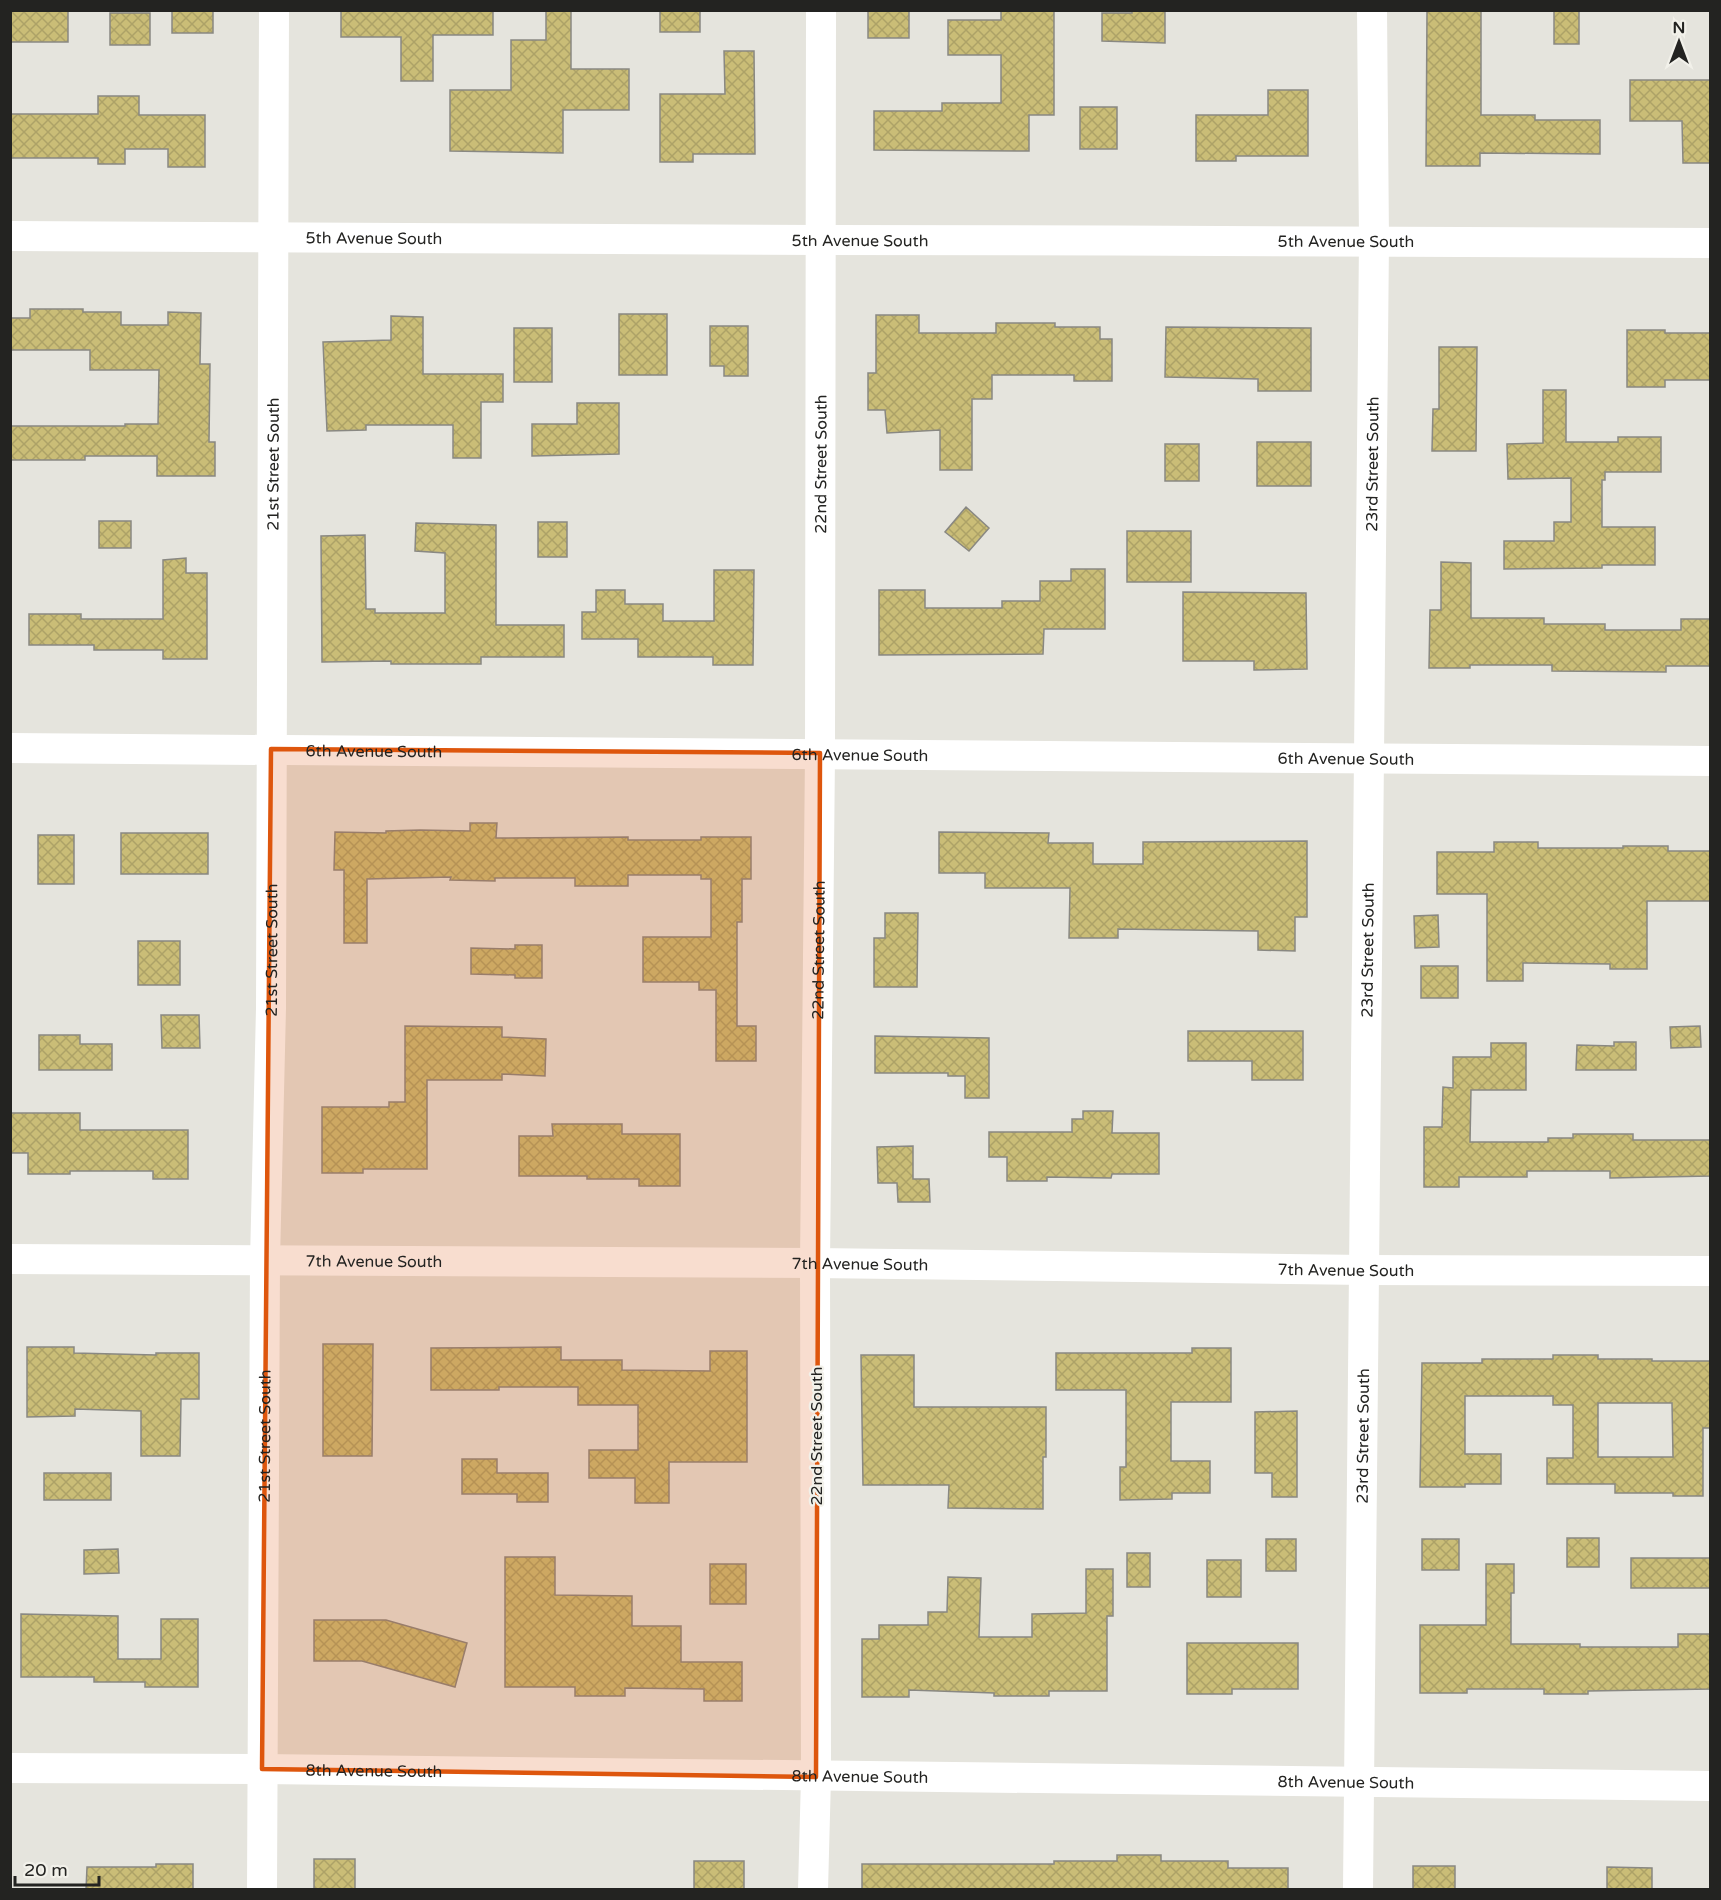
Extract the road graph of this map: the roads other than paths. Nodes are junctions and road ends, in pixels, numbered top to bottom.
1 (274, 10) edge
2 (821, 10) edge
3 (1372, 10) edge
4 (10, 236) edge
5 (273, 236) junction
6 (820, 240) junction
7 (1374, 240) junction
8 (1710, 243) edge
9 (10, 748) edge
10 (271, 749) junction
11 (820, 753) junction
12 (1368, 759) junction
13 (1710, 760) edge
14 (10, 1259) edge
15 (265, 1261) junction
16 (815, 1263) junction
17 (1365, 1270) junction
18 (1710, 1271) edge
19 (10, 1768) edge
20 (262, 1769) junction
21 (816, 1777) junction
22 (1358, 1783) junction
23 (1710, 1786) edge
24 (262, 1890) edge
25 (813, 1890) edge
26 (1358, 1890) edge

1 - 5 street, 21st Street South
2 - 6 street, 22nd Street South
3 - 7 street, 23rd Street South
4 - 5 street, 5th Avenue South
5 - 6 street, 5th Avenue South
5 - 10 street, 21st Street South
6 - 7 street, 5th Avenue South
6 - 11 street, 22nd Street South
7 - 8 street, 5th Avenue South
7 - 12 street, 23rd Street South
9 - 10 street, 6th Avenue South
10 - 11 street, 6th Avenue South
10 - 15 street, 21st Street South
11 - 12 street, 6th Avenue South
11 - 16 street, 22nd Street South
12 - 13 street, 6th Avenue South
12 - 17 street, 23rd Street South
14 - 15 street, 7th Avenue South
15 - 16 street, 7th Avenue South
15 - 20 street, 21st Street South
16 - 17 street, 7th Avenue South
16 - 21 street, 22nd Street South
17 - 18 street, 7th Avenue South
17 - 22 street, 23rd Street South
19 - 20 street, 8th Avenue South
20 - 21 street, 8th Avenue South
20 - 24 street, 21st Street South
21 - 22 street, 8th Avenue South
21 - 25 street, 22nd Street South
22 - 23 street, 8th Avenue South
22 - 26 street, 23rd Street South

